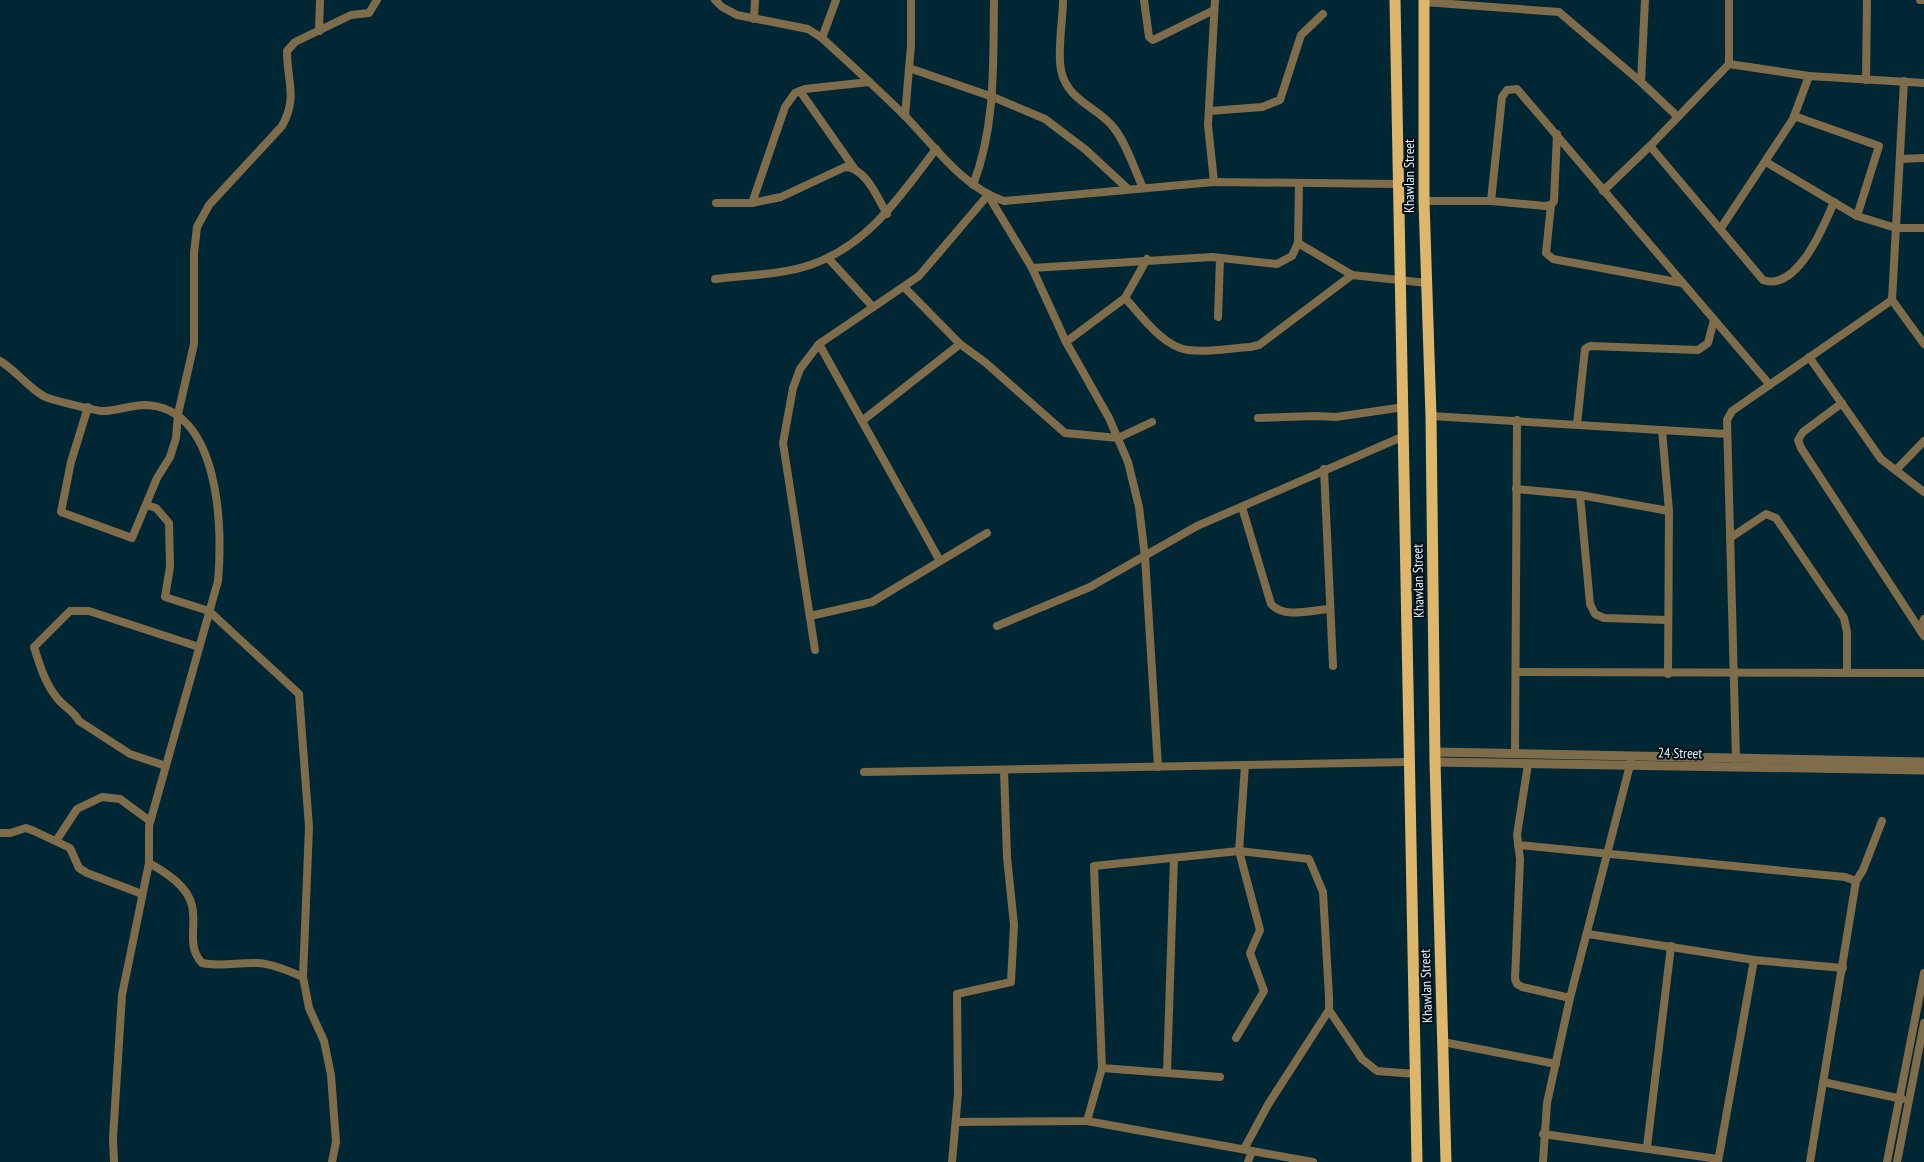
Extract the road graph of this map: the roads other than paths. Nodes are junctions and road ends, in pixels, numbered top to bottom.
1 (320, 0) edge
2 (377, 0) edge
3 (715, 0) edge
4 (755, 0) edge
5 (836, 0) edge
6 (912, 0) edge
7 (994, 0) edge
8 (1063, 0) edge
9 (1144, 0) edge
10 (1215, 0) edge
11 (1394, 0) edge
12 (1645, 0) edge
13 (1729, 0) edge
14 (1867, 0) edge
15 (1920, 0) edge
16 (1924, 0) edge
17 (1424, 1) edge
18 (1214, 10) junction
19 (1323, 14) dead end
20 (754, 19) junction
21 (319, 31) junction
22 (822, 38) junction
23 (1729, 64) junction
24 (909, 68) junction
25 (1809, 76) junction
26 (1866, 80) junction
27 (1904, 81) junction
28 (869, 82) junction
29 (1641, 82) junction
30 (1924, 83) edge
31 (800, 91) junction
32 (993, 97) junction
33 (1210, 111) junction
34 (905, 116) junction
35 (1794, 116) junction
36 (1678, 117) junction
37 (1557, 134) junction
38 (1650, 146) junction
39 (936, 148) junction
40 (1924, 158) edge
41 (1900, 159) junction
42 (1766, 162) junction
43 (854, 168) junction
44 (1214, 182) junction
45 (1299, 184) junction
46 (1398, 184) junction
47 (973, 185) junction
48 (1143, 188) junction
49 (1128, 189) junction
50 (1603, 191) junction
51 (988, 195) junction
52 (1424, 201) junction
53 (1492, 201) junction
54 (1834, 202) junction
55 (716, 203) dead end
56 (752, 203) junction
57 (1551, 205) junction
58 (887, 214) junction
59 (1858, 216) junction
60 (1721, 228) junction
61 (1896, 228) junction
62 (1924, 228) edge
63 (1298, 243) junction
64 (828, 258) junction
65 (1220, 258) junction
66 (1148, 259) junction
67 (1032, 268) junction
68 (1352, 275) junction
69 (715, 279) dead end
70 (1399, 280) junction
71 (1427, 283) junction
72 (1682, 283) junction
73 (904, 287) junction
74 (1125, 298) junction
75 (1892, 300) junction
76 (873, 307) junction
77 (1218, 317) dead end
78 (1714, 320) junction
79 (1066, 342) junction
80 (819, 344) junction
81 (960, 344) junction
82 (1924, 344) edge
83 (1810, 357) junction
84 (0, 361) edge
85 (1770, 385) junction
86 (1842, 403) junction
87 (88, 407) junction
88 (1404, 407) junction
89 (178, 414) junction
90 (1431, 416) junction
91 (1258, 418) dead end
92 (1517, 420) junction
93 (862, 421) junction
94 (1152, 422) dead end
95 (1577, 424) junction
96 (1662, 430) junction
97 (1727, 434) junction
98 (1404, 436) junction
99 (1118, 438) junction
100 (1924, 441) edge
101 (1324, 469) junction
102 (1896, 470) junction
103 (1516, 489) junction
104 (1924, 492) edge
105 (1580, 495) junction
106 (146, 504) junction
107 (1242, 507) junction
108 (1669, 511) junction
109 (987, 533) dead end
110 (1730, 538) junction
111 (1145, 557) junction
112 (940, 561) junction
113 (1329, 609) junction
114 (209, 611) junction
115 (810, 616) junction
116 (1924, 618) edge
117 (1667, 620) junction
118 (997, 626) dead end
119 (1922, 633) edge
120 (200, 647) junction
121 (815, 650) dead end
122 (1333, 666) dead end
123 (1517, 672) junction
124 (1848, 673) junction
125 (1924, 673) edge
126 (1668, 674) junction
127 (1733, 674) junction
128 (1515, 754) junction
129 (1435, 757) junction
130 (1736, 759) junction
131 (1408, 762) junction
132 (1631, 762) junction
133 (1924, 762) edge
134 (1528, 764) junction
135 (1245, 765) junction
136 (166, 766) junction
137 (1158, 767) junction
138 (1004, 770) junction
139 (1924, 770) edge
140 (864, 772) dead end
141 (150, 821) junction
142 (1882, 821) dead end
143 (0, 833) edge
144 (56, 841) junction
145 (1518, 845) junction
146 (1239, 851) junction
147 (1608, 853) junction
148 (1174, 858) junction
149 (148, 863) junction
150 (1856, 881) junction
151 (142, 894) junction
152 (1588, 934) junction
153 (1671, 946) junction
154 (1754, 960) junction
155 (1843, 968) junction
156 (1924, 973) edge
157 (304, 977) junction
158 (1570, 998) junction
159 (1328, 1010) junction
160 (1924, 1023) edge
161 (1236, 1038) dead end
162 (1443, 1042) junction
163 (1556, 1064) junction
164 (1102, 1068) junction
165 (1167, 1072) junction
166 (1415, 1074) junction
167 (1220, 1077) dead end
168 (1824, 1082) junction
169 (1900, 1098) junction
170 (1909, 1100) junction
171 (1088, 1121) junction
172 (956, 1122) junction
173 (1543, 1134) junction
174 (1647, 1147) junction
175 (1244, 1149) junction
176 (1252, 1151) junction
177 (1718, 1161) edge
178 (114, 1162) edge
179 (332, 1162) edge
180 (952, 1162) edge
181 (1248, 1162) edge
182 (1313, 1162) edge
183 (1417, 1162) edge
184 (1446, 1162) edge
185 (1543, 1162) edge
186 (1810, 1162) edge
187 (1887, 1162) edge
188 (1897, 1162) edge

1 - 21 street
2 - 21 street
3 - 20 street
4 - 20 street
5 - 22 street
6 - 24 street
7 - 32 street
8 - 48 street
9 - 18 street
10 - 18 street
11 - 46 main road, Khawlan Street
12 - 29 street
13 - 23 street
14 - 26 street
15 - 16 street
17 - 29 street
17 - 52 main road, Khawlan Street
18 - 33 street
19 - 33 street
20 - 22 street
21 - 89 street
22 - 28 street
23 - 25 street
23 - 36 street
24 - 32 street
24 - 34 street
25 - 26 street
25 - 35 street
26 - 27 street
27 - 30 street
27 - 41 street
28 - 31 street
28 - 34 street
29 - 36 street
31 - 43 street
31 - 56 street
32 - 47 street
32 - 49 street
33 - 44 street
34 - 39 street
35 - 42 street
35 - 59 street
36 - 38 street
37 - 50 street
37 - 53 street
37 - 57 street
38 - 50 street
38 - 60 street
39 - 47 street
39 - 58 street
40 - 41 street
41 - 61 street
42 - 54 street
42 - 60 street
43 - 56 street
43 - 58 street
44 - 45 street
44 - 48 street
45 - 46 street
45 - 63 street
46 - 70 main road, Khawlan Street
47 - 51 street
48 - 49 street
49 - 51 street
50 - 72 street
51 - 67 street
51 - 73 street
52 - 53 street
52 - 71 main road, Khawlan Street
53 - 57 street
54 - 59 street
54 - 60 street
55 - 56 street
57 - 72 street
58 - 64 street
59 - 61 street
61 - 62 street
61 - 75 street
63 - 65 street
63 - 68 street
64 - 69 street
64 - 76 street
65 - 66 street
65 - 77 street
66 - 67 street
66 - 74 street
67 - 79 street
68 - 70 street
68 - 74 street
70 - 71 street
70 - 88 main road, Khawlan Street
71 - 90 main road, Khawlan Street
72 - 78 street
73 - 76 street
73 - 81 street
74 - 79 street
75 - 82 street
75 - 83 street
76 - 80 street
78 - 85 street
78 - 95 street
79 - 99 street
80 - 93 street
80 - 115 street
81 - 93 street
81 - 99 street
83 - 85 street
83 - 86 street
84 - 87 street
85 - 97 street
86 - 102 street
86 - 119 street
87 - 89 street
87 - 106 street
88 - 91 street
88 - 98 main road, Khawlan Street
89 - 106 street
89 - 114 street
90 - 92 street
90 - 129 main road, Khawlan Street
92 - 95 street
92 - 103 street
93 - 112 street
94 - 99 street
95 - 96 street
96 - 97 street
96 - 108 street
97 - 110 street
98 - 101 street
98 - 131 main road, Khawlan Street
99 - 111 street
100 - 102 street
101 - 107 street
101 - 113 street
102 - 104 street
103 - 105 street
103 - 123 street
105 - 108 street
105 - 117 street
106 - 114 street
107 - 111 street
107 - 113 street
108 - 117 street
109 - 112 street
110 - 124 street
110 - 127 street
111 - 118 street
111 - 137 street
112 - 115 street
113 - 122 street
114 - 120 street
114 - 157 street
115 - 121 street
116 - 119 street
117 - 126 street
120 - 136 street
120 - 136 street
123 - 126 street
123 - 128 street
124 - 125 street
124 - 127 street
126 - 127 street
127 - 130 street
128 - 129 street, 24 Street
128 - 132 street, 24 Street
129 - 134 street, 24 Street
129 - 162 main road, Khawlan Street
130 - 132 street, 24 Street
130 - 133 street, 24 Street
131 - 135 street
131 - 166 main road, Khawlan Street
132 - 134 street, 24 Street
132 - 139 street, 24 Street
132 - 147 street
134 - 145 street
135 - 137 street
135 - 146 street
136 - 141 street
137 - 138 street
138 - 140 street
138 - 172 street
141 - 144 street
141 - 149 street
142 - 150 street
143 - 144 street
144 - 151 street
145 - 147 street
145 - 158 street
146 - 148 street
146 - 159 street
146 - 161 street
147 - 150 street
147 - 152 street
148 - 164 street
148 - 165 street
149 - 151 street
149 - 157 street
150 - 155 street
151 - 178 street
152 - 153 street
152 - 158 street
153 - 154 street
153 - 174 street
154 - 155 street
154 - 177 street
155 - 168 street
156 - 169 street
157 - 179 street
158 - 163 street
159 - 166 street
159 - 175 street
160 - 170 street
162 - 163 street
162 - 184 main road, Khawlan Street
163 - 173 street
164 - 165 street
164 - 171 street
165 - 167 street
166 - 183 main road, Khawlan Street
168 - 169 street
168 - 186 street
169 - 170 street
169 - 187 street
170 - 188 street
171 - 172 street
171 - 175 street
172 - 180 street
173 - 174 street
173 - 185 street
174 - 177 street
175 - 176 street
176 - 181 street
176 - 182 street

